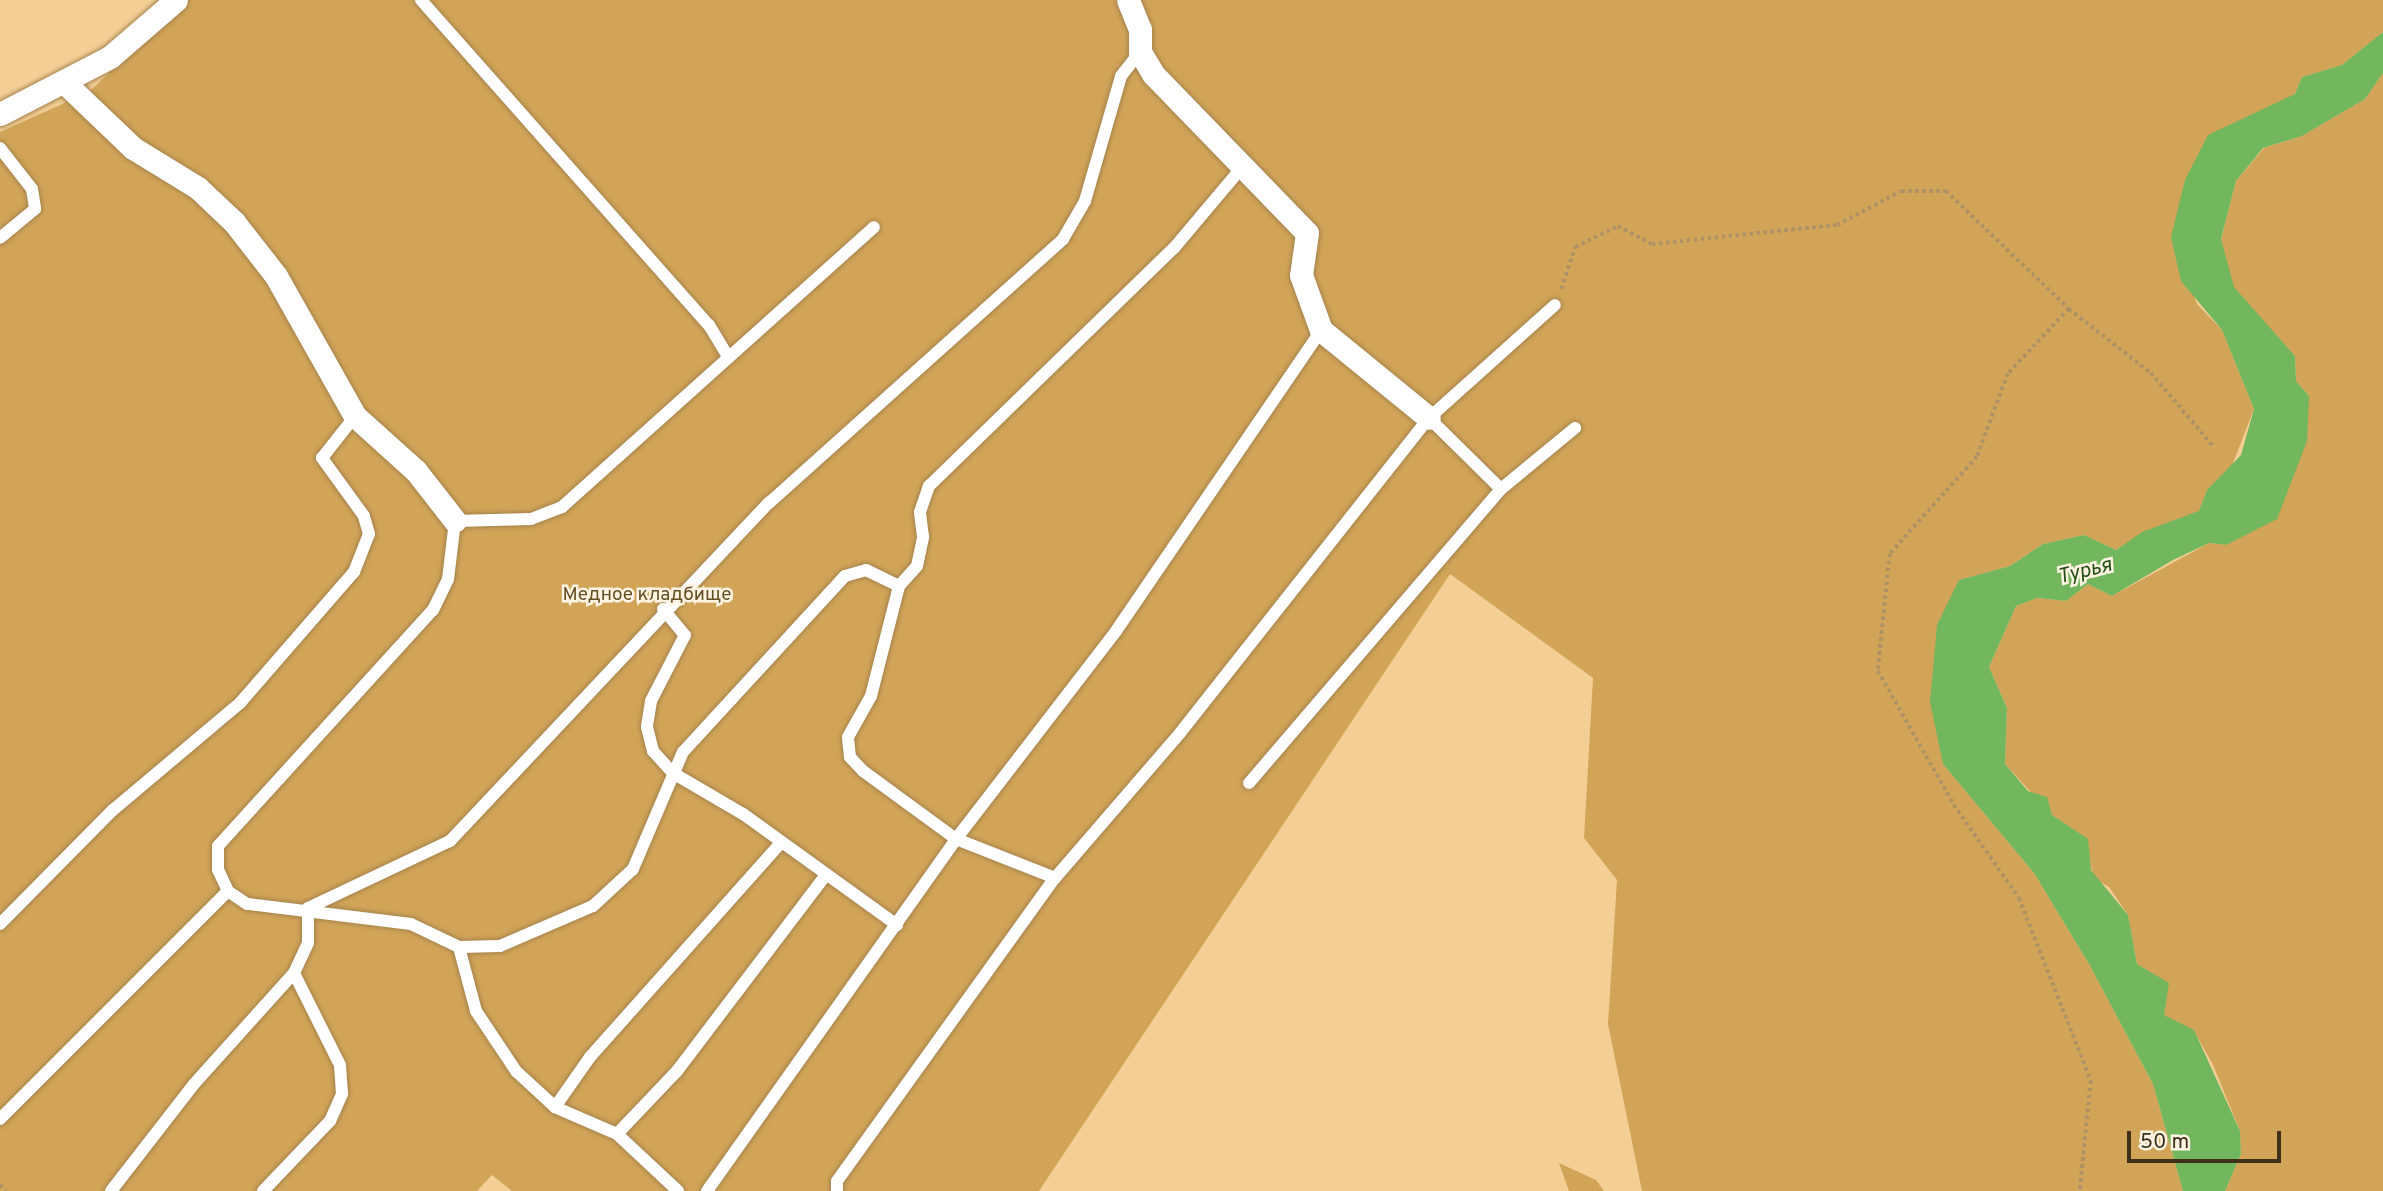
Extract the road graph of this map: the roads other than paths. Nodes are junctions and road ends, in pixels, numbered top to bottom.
1 (176, 0) edge
2 (421, 0) edge
3 (1128, 0) edge
4 (1140, 52) junction
5 (67, 85) junction
6 (0, 114) edge
7 (0, 148) edge
8 (1243, 166) junction
9 (874, 227) dead end
10 (0, 238) edge
11 (1555, 305) road end
12 (1321, 330) junction
13 (726, 353) junction
14 (355, 416) junction
15 (1429, 418) junction
16 (1575, 428) dead end
17 (1501, 489) junction
18 (456, 521) junction
19 (899, 586) junction
20 (663, 609) junction
21 (673, 773) junction
22 (1249, 783) dead end
23 (956, 839) junction
24 (781, 843) junction
25 (826, 875) junction
26 (1055, 878) junction
27 (228, 891) junction
28 (308, 908) junction
29 (0, 924) edge
30 (897, 925) junction
31 (459, 947) junction
32 (294, 973) junction
33 (555, 1107) junction
34 (0, 1118) edge
35 (617, 1134) junction
36 (111, 1191) edge
37 (263, 1191) edge
38 (678, 1191) edge
39 (707, 1191) edge
40 (837, 1191) edge

1 - 5 street
2 - 13 lane
3 - 4 street
4 - 8 street
4 - 20 lane
5 - 6 street
5 - 14 street
7 - 10 lane
8 - 12 street
8 - 19 lane
9 - 13 lane
11 - 15 lane
12 - 15 street
12 - 23 lane
13 - 18 lane
14 - 18 street
14 - 29 lane
15 - 17 lane
15 - 26 lane
16 - 17 lane
17 - 22 lane
18 - 27 lane
19 - 21 lane
19 - 23 lane
20 - 21 lane
20 - 28 lane
21 - 24 lane
21 - 31 lane
23 - 26 lane
23 - 30 lane
24 - 25 lane
24 - 33 lane
25 - 30 lane
25 - 35 lane
26 - 40 lane
27 - 28 lane
27 - 34 lane
28 - 31 lane
28 - 32 lane
30 - 39 lane
31 - 33 lane
32 - 36 lane
32 - 37 lane
33 - 35 lane
35 - 38 lane

